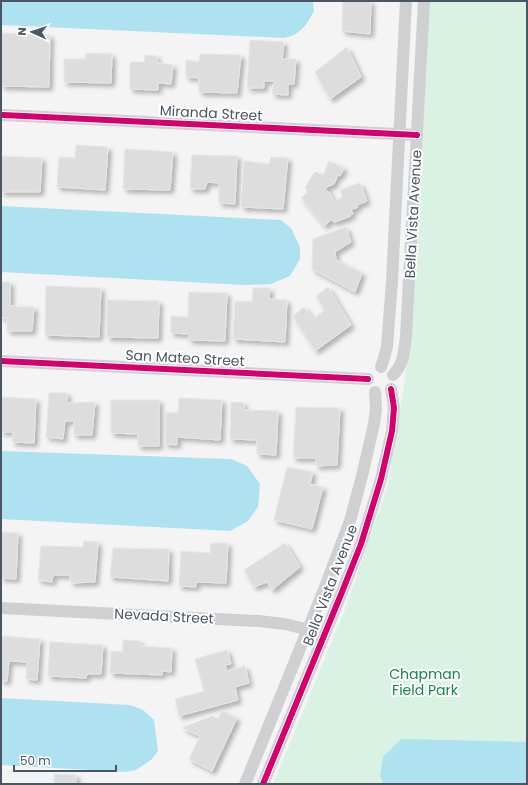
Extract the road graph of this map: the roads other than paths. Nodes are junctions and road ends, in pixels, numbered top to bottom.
1 (406, 1) edge
2 (424, 1) edge
3 (3, 115) dead end
4 (399, 134) junction
5 (417, 134) junction
6 (1, 361) edge
7 (381, 367) junction
8 (393, 375) junction
9 (368, 379) junction
10 (391, 389) junction
11 (375, 392) junction
12 (1, 608) edge
13 (308, 629) junction
14 (325, 634) junction
15 (245, 784) edge
16 (263, 784) edge

1 - 4 street, Bella Vista Avenue
2 - 5 street, Bella Vista Avenue
3 - 4 street, Miranda Street
4 - 5 street, Miranda Street
4 - 7 street, Bella Vista Avenue
5 - 8 street, Bella Vista Avenue
6 - 9 street, San Mateo Street
7 - 8 street
7 - 9 street
8 - 10 street, Bella Vista Avenue
9 - 11 street, Bella Vista Avenue
10 - 11 street
10 - 14 street, Bella Vista Avenue
11 - 13 street, Bella Vista Avenue
12 - 13 street, Nevada Street
13 - 14 street, Nevada Street
13 - 15 street, Bella Vista Avenue
14 - 16 street, Bella Vista Avenue

